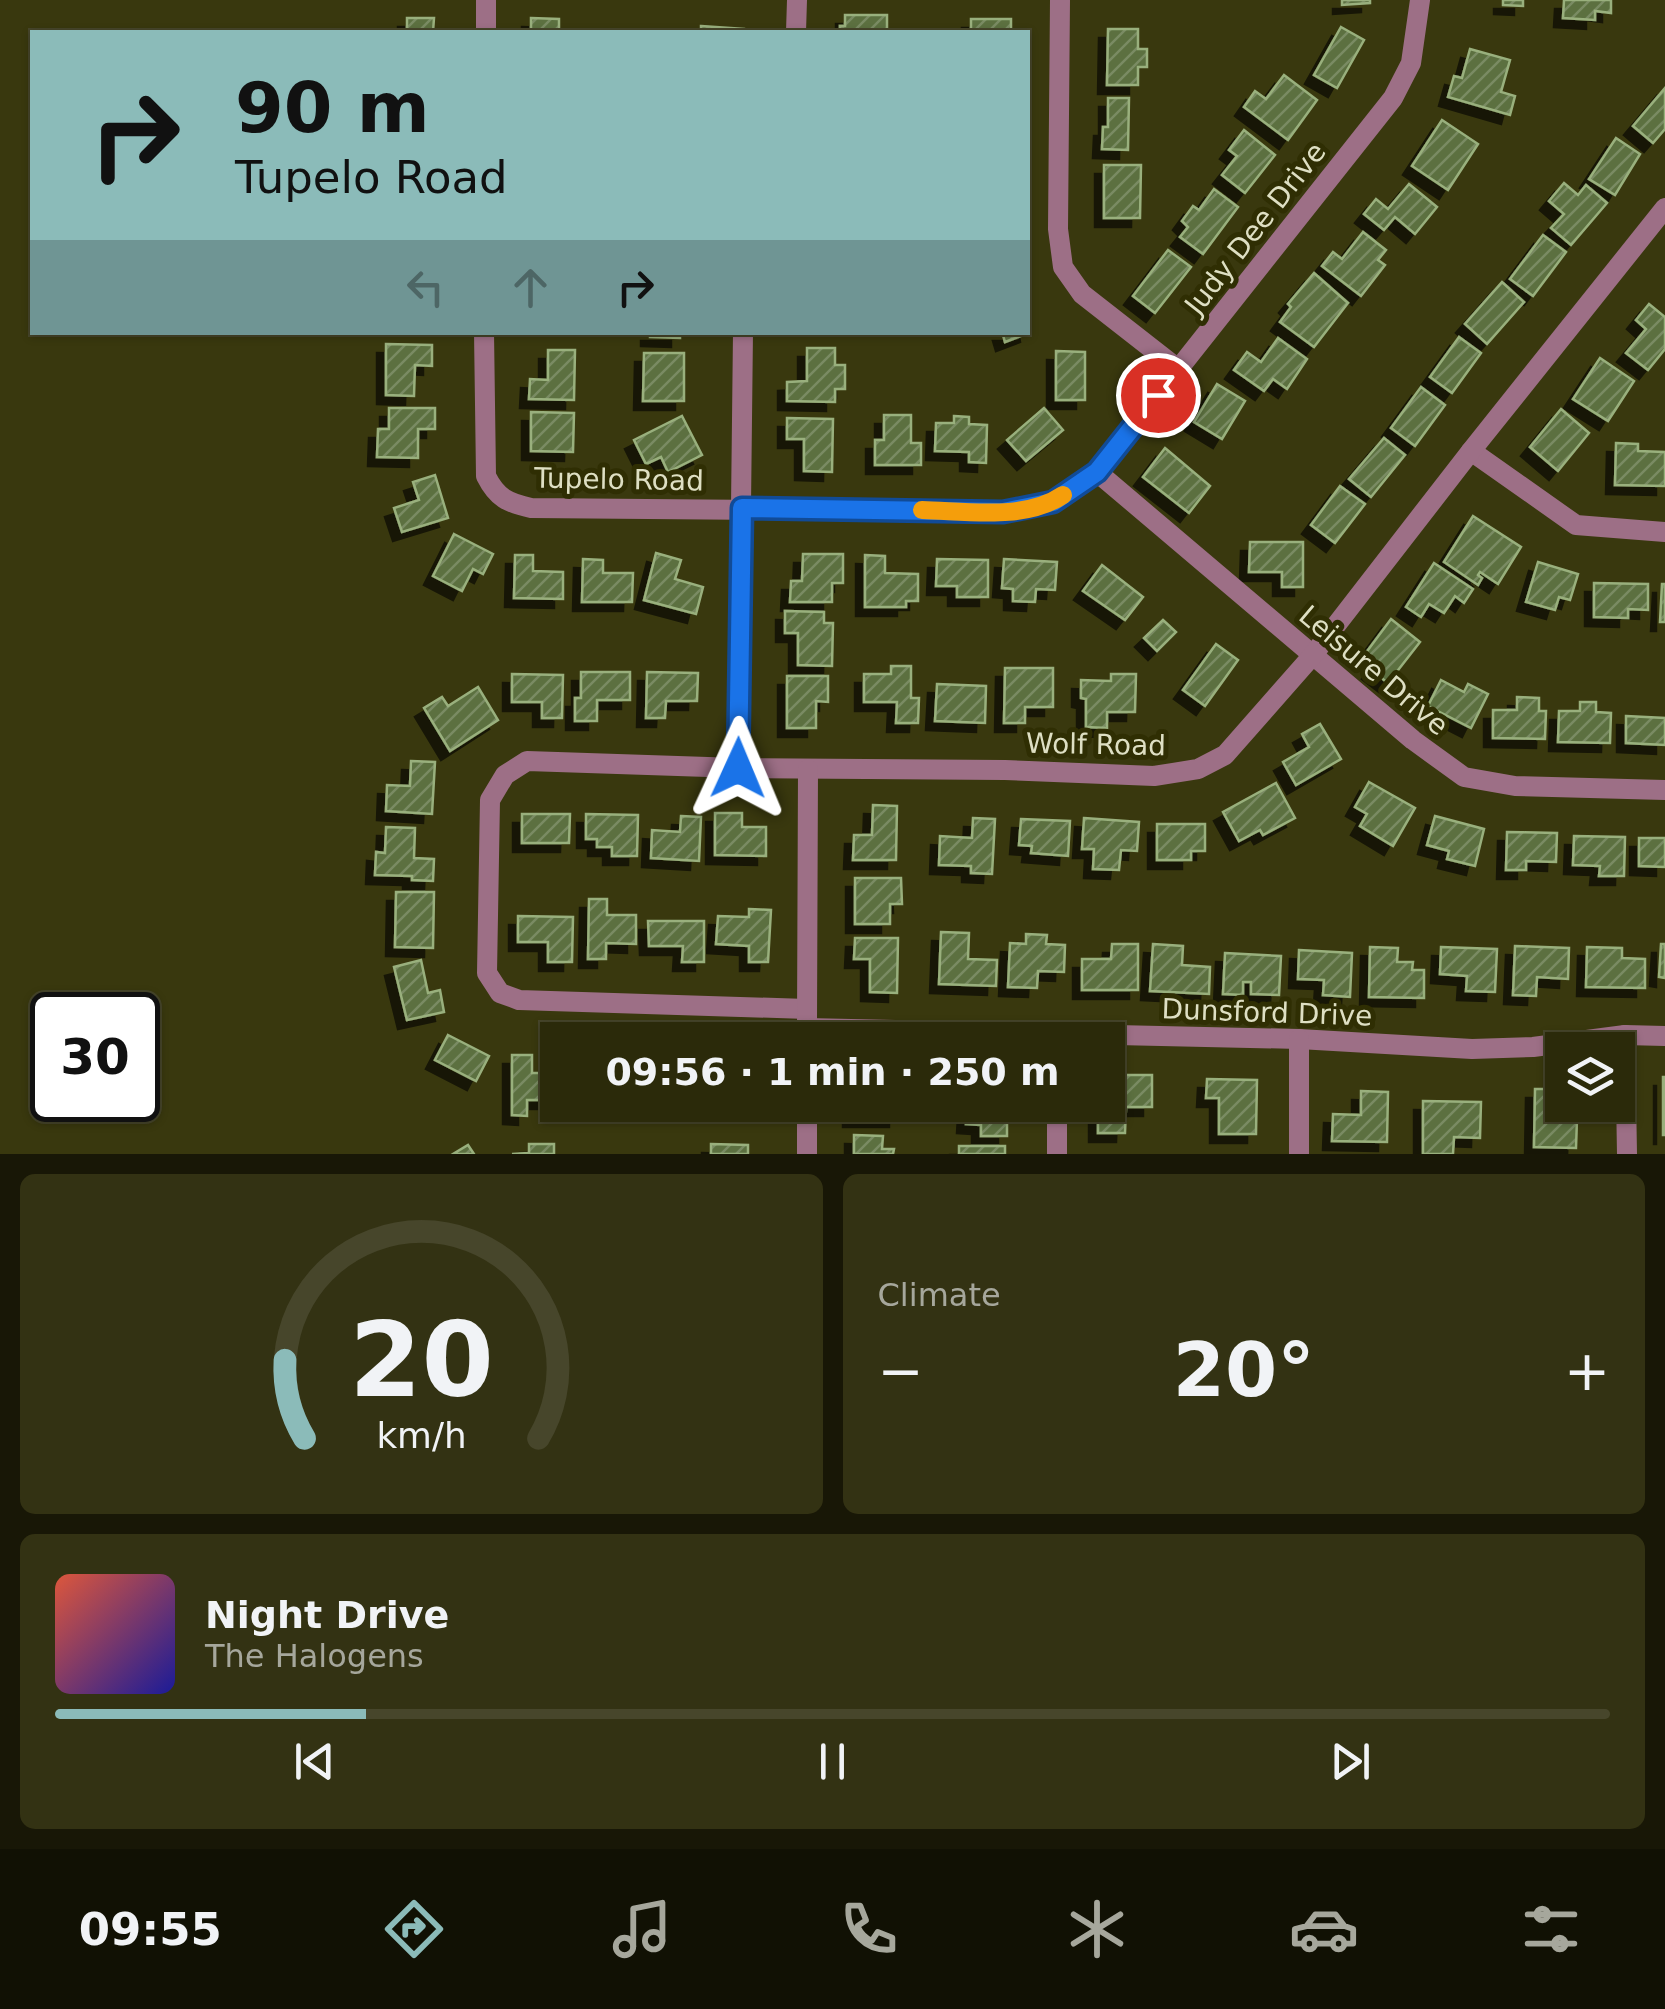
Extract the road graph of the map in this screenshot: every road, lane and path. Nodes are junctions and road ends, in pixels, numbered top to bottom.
1 (486, 0) edge
2 (797, 0) edge
3 (1060, 0) edge
4 (1420, 0) edge
5 (486, 30) edge
6 (796, 30) edge
7 (1665, 208) edge
8 (484, 335) edge
9 (743, 335) edge
10 (1178, 369) junction
11 (1471, 450) junction
12 (1097, 472) junction
13 (742, 508) junction
14 (1665, 532) edge
15 (1313, 655) junction
16 (738, 768) junction
17 (808, 768) junction
18 (1665, 790) edge
19 (488, 891) joint
20 (763, 1022) edge
21 (807, 1022) edge
22 (1635, 1035) edge
23 (1665, 1036) edge
24 (1125, 1038) edge
25 (1298, 1039) junction
26 (1545, 1046) edge
27 (807, 1122) edge
28 (1057, 1122) edge
29 (1626, 1122) edge
30 (807, 1154) edge
31 (1057, 1154) edge
32 (1299, 1154) edge
33 (1626, 1154) edge

1 - 5 street
2 - 6 street
3 - 10 street
4 - 10 street, Judy Dee Drive
7 - 11 street, Wolf Road
8 - 13 street, Tupelo Road
9 - 13 street
10 - 12 street, Judy Dee Drive
11 - 14 street
11 - 15 street, Wolf Road
12 - 13 street, Tupelo Road
12 - 15 street, Leisure Drive
13 - 16 street
15 - 17 street, Wolf Road
15 - 18 street, Leisure Drive
16 - 17 street, Wolf Road
16 - 19 street, Wolf Road
17 - 21 street
19 - 20 street, Dunsford Drive
22 - 23 street, Dunsford Drive
24 - 25 street, Dunsford Drive
25 - 26 street, Dunsford Drive
25 - 32 street
27 - 30 street
28 - 31 street
29 - 33 street

